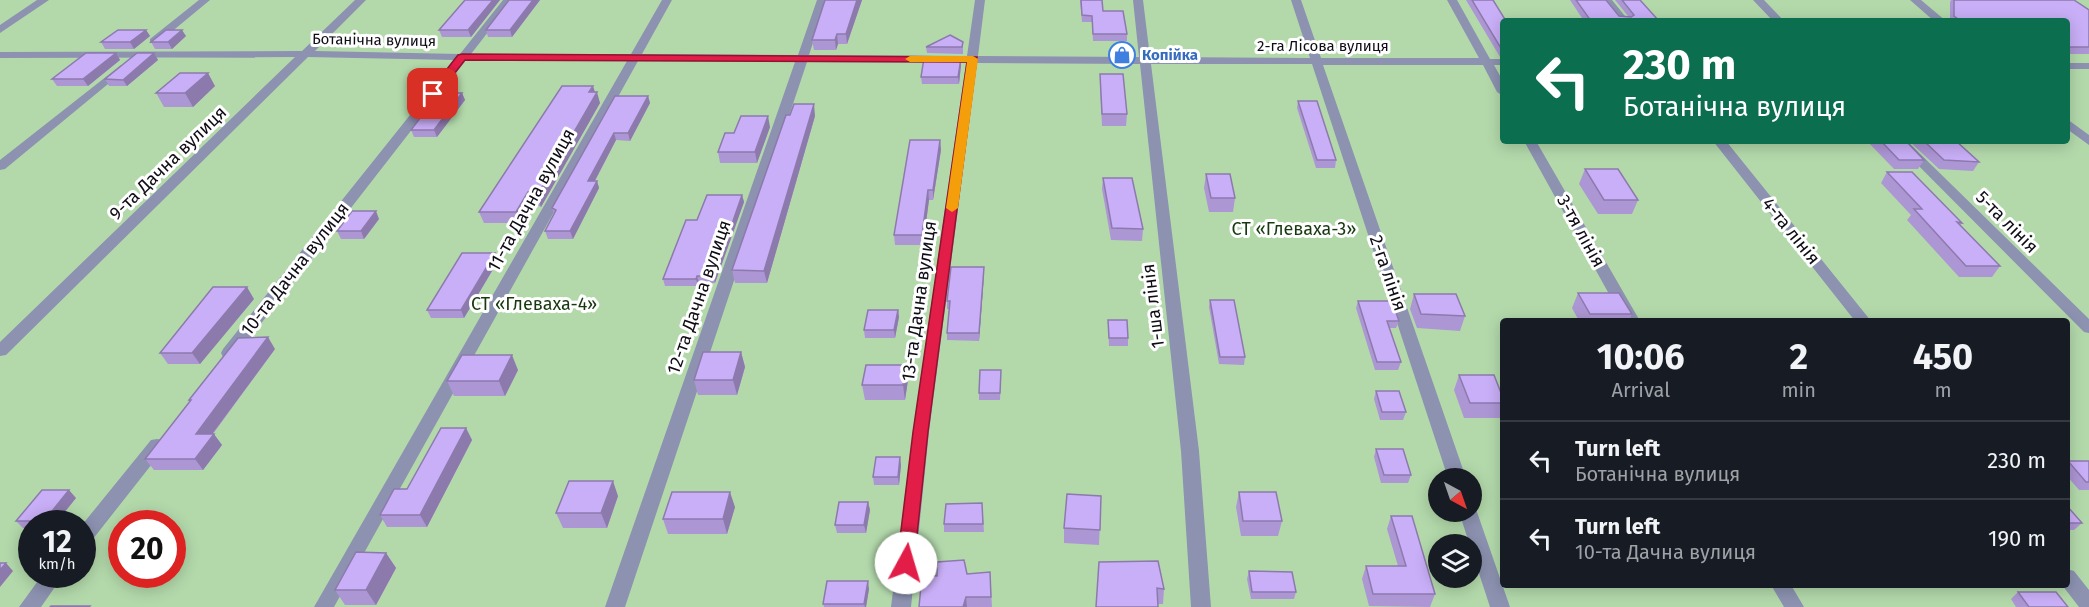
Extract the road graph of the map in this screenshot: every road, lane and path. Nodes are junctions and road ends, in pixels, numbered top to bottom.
1 (44, 0) edge
2 (205, 0) edge
3 (361, 0) edge
4 (508, 0) edge
5 (667, 0) edge
6 (822, 0) edge
7 (980, 0) edge
8 (1138, 0) edge
9 (1296, 0) edge
10 (1452, 0) edge
11 (1607, 0) edge
12 (1758, 0) edge
13 (1915, 0) edge
14 (1622, 18) edge
15 (1776, 18) edge
16 (1937, 18) edge
17 (0, 30) edge
18 (0, 54) edge
19 (138, 54) junction
20 (306, 54) junction
21 (462, 57) junction
22 (634, 57) junction
23 (801, 59) junction
24 (973, 59) junction
25 (1144, 60) junction
26 (1317, 61) junction
27 (1486, 62) junction
28 (1500, 62) edge
29 (2070, 66) edge
30 (2089, 66) edge
31 (1500, 87) edge
32 (2070, 125) edge
33 (2089, 141) edge
34 (1532, 144) edge
35 (1721, 144) edge
36 (1903, 144) edge
37 (0, 166) edge
38 (1630, 318) edge
39 (1861, 318) edge
40 (2089, 328) edge
41 (0, 351) edge
42 (221, 363) edge
43 (163, 437) edge
44 (1454, 468) edge
45 (96, 521) edge
46 (1471, 522) edge
47 (2070, 581) edge
48 (44, 588) edge
49 (1783, 588) edge
50 (2089, 605) edge
51 (29, 607) edge
52 (324, 607) edge
53 (615, 607) edge
54 (901, 607) edge
55 (1202, 607) edge
56 (1500, 607) edge
57 (1794, 607) edge

1 - 17 street
2 - 19 street
3 - 20 street, 9-та Дачна вулиця
4 - 21 street, 10-та Дачна вулиця
5 - 22 street, 11-та Дачна вулиця
6 - 23 street, 12-та Дачна вулиця
7 - 24 street, 13-та Дачна вулиця
8 - 25 street, 1-ша лінія
9 - 26 street, 2-га лінія
10 - 27 street
11 - 14 street
12 - 15 street
13 - 16 street
18 - 19 street, Ботанічна вулиця
19 - 20 street, Ботанічна вулиця
19 - 37 street
20 - 21 street, Ботанічна вулиця
20 - 41 street, 9-та Дачна вулиця
21 - 22 street, Ботанічна вулиця
21 - 42 street, 10-та Дачна вулиця
22 - 23 street, Ботанічна вулиця
22 - 52 street, 11-та Дачна вулиця
23 - 24 street, Ботанічна вулиця
23 - 53 street, 12-та Дачна вулиця
24 - 25 street, Ботанічна вулиця
24 - 54 street, 13-та Дачна вулиця
25 - 26 street, 2-га Лісова вулиця
25 - 55 street, 1-ша лінія
26 - 27 street, 2-га Лісова вулиця
26 - 44 street, 2-га лінія
27 - 28 street, 2-га Лісова вулиця
27 - 31 street
29 - 30 street
32 - 33 street
34 - 38 street, 3-тя лінія
35 - 39 street, 4-та лінія
36 - 40 street, 5-та лінія
43 - 45 street
46 - 56 street
47 - 50 street
48 - 51 street
49 - 57 street

